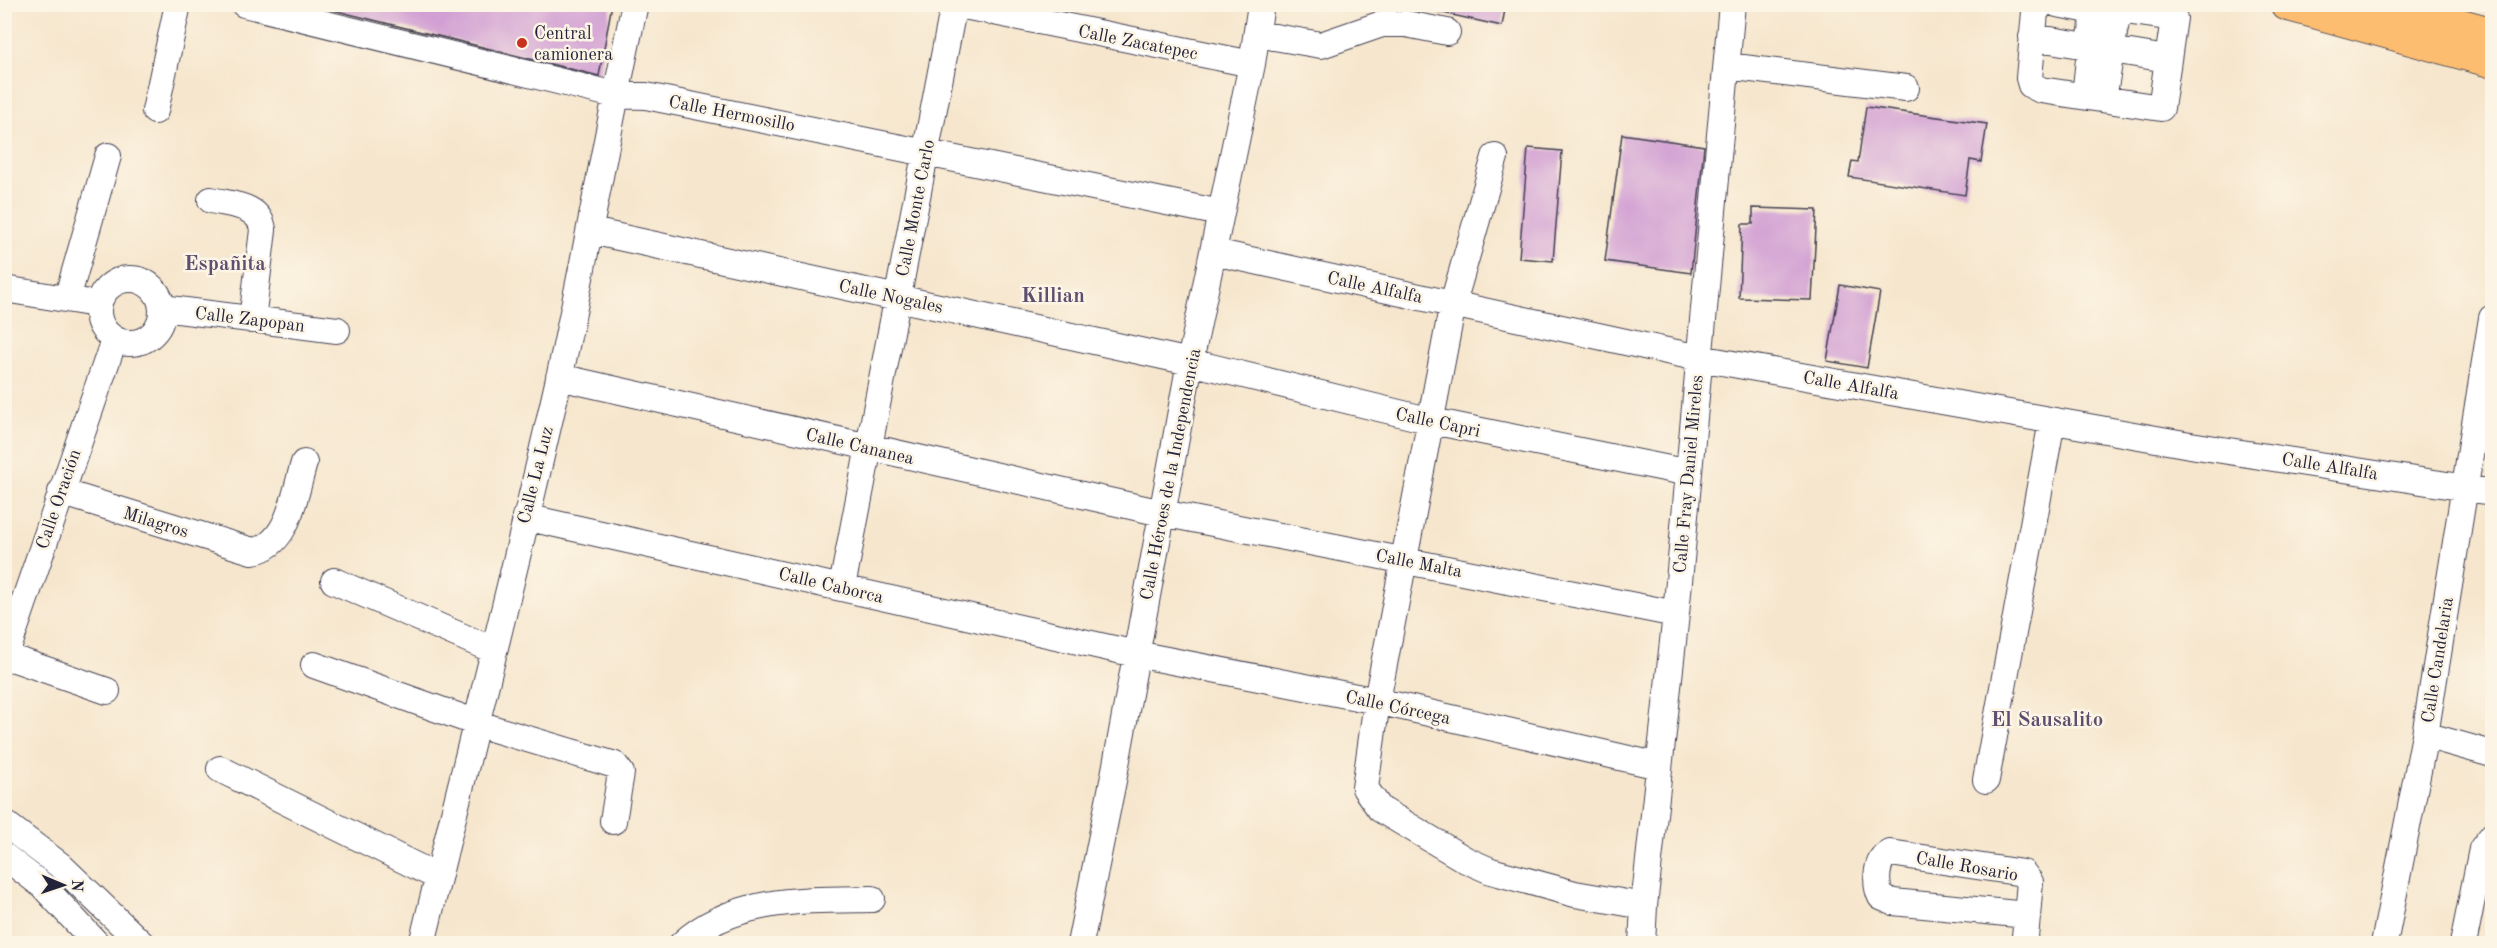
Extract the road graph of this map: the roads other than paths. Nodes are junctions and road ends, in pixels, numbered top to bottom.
1 (178, 4) edge
2 (244, 4) edge
3 (635, 4) edge
4 (954, 4) edge
5 (1261, 4) edge
6 (1732, 4) edge
7 (2042, 4) edge
8 (2056, 4) edge
9 (2287, 4) edge
10 (2396, 6) edge
11 (2107, 7) edge
12 (1447, 32) dead end
13 (1257, 34) junction
14 (2493, 34) edge
15 (2032, 37) junction
16 (2101, 48) junction
17 (2167, 59) junction
18 (2493, 61) edge
19 (1252, 64) junction
20 (1727, 66) junction
21 (1906, 88) dead end
22 (615, 95) junction
23 (2094, 97) junction
24 (155, 111) dead end
25 (927, 151) junction
26 (108, 156) dead end
27 (1495, 157) dead end
28 (211, 200) dead end
29 (1221, 213) junction
30 (591, 231) junction
31 (1214, 252) junction
32 (4, 289) edge
33 (897, 298) junction
34 (67, 299) junction
35 (1453, 303) junction
36 (98, 305) junction
37 (162, 308) junction
38 (2493, 318) edge
39 (252, 320) junction
40 (337, 330) dead end
41 (114, 340) junction
42 (1699, 358) junction
43 (1190, 362) junction
44 (559, 377) junction
45 (2488, 377) edge
46 (1432, 421) junction
47 (2052, 421) junction
48 (870, 448) junction
49 (304, 463) dead end
50 (1689, 473) junction
51 (2466, 486) junction
52 (61, 492) junction
53 (2493, 492) edge
54 (1162, 513) junction
55 (525, 517) junction
56 (1404, 560) junction
57 (334, 580) dead end
58 (842, 587) junction
59 (1676, 614) junction
60 (7, 645) edge
61 (493, 650) junction
62 (1136, 654) junction
63 (314, 665) dead end
64 (107, 692) dead end
65 (1377, 701) junction
66 (475, 722) junction
67 (2425, 735) junction
68 (2493, 754) edge
69 (1659, 766) junction
70 (220, 769) dead end
71 (1986, 780) dead end
72 (613, 821) dead end
73 (12, 828) edge
74 (2493, 836) edge
75 (5, 856) edge
76 (438, 877) junction
77 (872, 899) dead end
78 (1644, 906) junction
79 (2027, 915) junction
80 (97, 944) edge
81 (142, 944) edge
82 (422, 944) edge
83 (682, 944) edge
84 (1080, 944) edge
85 (1642, 944) edge
86 (2024, 944) edge
87 (2384, 944) edge
88 (2463, 944) edge

1 - 24 street
2 - 22 street, Calle Hermosillo
3 - 22 street, Calle La Luz
4 - 19 street, Calle Zacatepec
4 - 25 street, Calle Monte Carlo
5 - 13 street, Calle Héroes de la Independencia
6 - 20 street, Calle Fray Daniel Mireles
7 - 15 street
8 - 11 street
9 - 18 main road
10 - 14 main road
11 - 16 street
11 - 17 street
12 - 13 street
13 - 19 street, Calle Héroes de la Independencia
15 - 16 street
15 - 23 street
16 - 17 street
16 - 23 street
17 - 23 street
19 - 29 street, Calle Héroes de la Independencia
20 - 21 street
20 - 42 street, Calle Fray Daniel Mireles
22 - 25 street, Calle Hermosillo
22 - 30 street, Calle La Luz
25 - 29 street, Calle Hermosillo
25 - 33 street, Calle Monte Carlo
26 - 34 street
27 - 35 street
28 - 39 street
29 - 31 street, Calle Héroes de la Independencia
30 - 33 street, Calle Nogales
30 - 44 street, Calle La Luz
31 - 35 street, Calle Alfalfa
31 - 43 street, Calle Héroes de la Independencia
32 - 34 street
33 - 43 street, Calle Nogales
33 - 48 street, Calle Monte Carlo
34 - 36 street
35 - 42 street, Calle Alfalfa
35 - 46 street
36 - 37 street
36 - 41 street
37 - 39 street, Calle Zapopan
37 - 41 street
38 - 45 street, Calle Candelaria
39 - 40 street, Calle Zapopan
41 - 52 street, Calle Oración
42 - 47 street, Calle Alfalfa
42 - 50 street, Calle Fray Daniel Mireles
43 - 46 street, Calle Capri
43 - 54 street, Calle Héroes de la Independencia
44 - 48 street, Calle Cananea
44 - 55 street, Calle La Luz
45 - 51 street, Calle Candelaria
46 - 50 street, Calle Capri
46 - 56 street
47 - 51 street, Calle Alfalfa
47 - 71 street
48 - 54 street, Calle Cananea
48 - 58 street, Calle Monte Carlo
49 - 52 street, Milagros
50 - 59 street, Calle Fray Daniel Mireles
51 - 53 street, Calle Alfalfa
51 - 67 street, Calle Candelaria
52 - 60 street, Calle Oración
54 - 56 street, Calle Malta
54 - 62 street, Calle Héroes de la Independencia
55 - 58 street, Calle Caborca
55 - 61 street, Calle La Luz
56 - 59 street, Calle Malta
56 - 65 street
57 - 61 street
58 - 62 street, Calle Caborca
59 - 69 street, Calle Fray Daniel Mireles
60 - 64 street
61 - 66 street, Calle La Luz
62 - 65 street, Calle Córcega
62 - 84 street, Calle Héroes de la Independencia
63 - 66 street
65 - 69 street, Calle Córcega
65 - 78 street
66 - 72 street
66 - 76 street, Calle La Luz
67 - 68 street
67 - 87 street, Calle Candelaria
69 - 78 street, Calle Fray Daniel Mireles
70 - 76 street
73 - 75 street
73 - 81 street
74 - 88 street
75 - 80 street
76 - 82 street, Calle La Luz
77 - 83 street
78 - 85 street, Calle Fray Daniel Mireles
79 - 79 street, Calle Rosario
79 - 86 street, Calle Rosario

